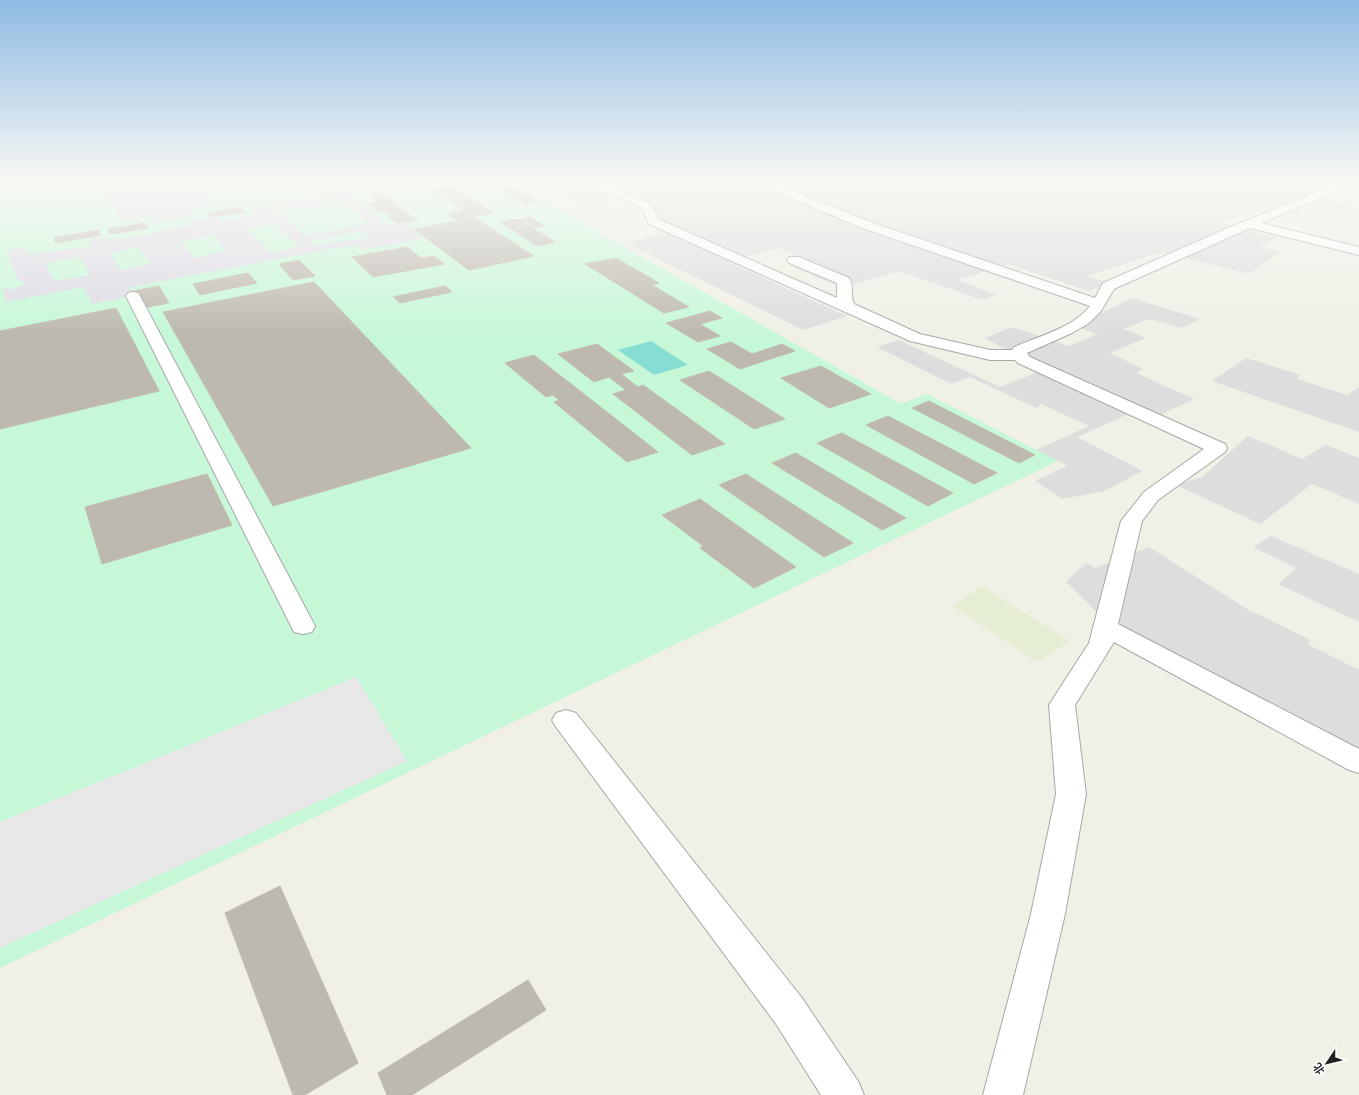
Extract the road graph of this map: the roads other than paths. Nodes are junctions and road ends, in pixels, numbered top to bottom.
1 (680, 233) edge
2 (890, 233) edge
3 (1228, 233) edge
4 (1286, 233) edge
5 (1359, 251) edge
6 (794, 260) dead end
7 (134, 296) dead end
8 (1098, 304) junction
9 (848, 307) junction
10 (1019, 355) junction
11 (303, 626) dead end
12 (1105, 627) junction
13 (566, 720) dead end
14 (1359, 762) edge
15 (844, 1095) edge
16 (1003, 1095) edge

1 - 9 street
2 - 8 street
3 - 8 street
4 - 5 street
6 - 9 street
7 - 11 street
8 - 10 street
9 - 10 street
10 - 12 street
12 - 14 street
12 - 16 street
13 - 15 street

